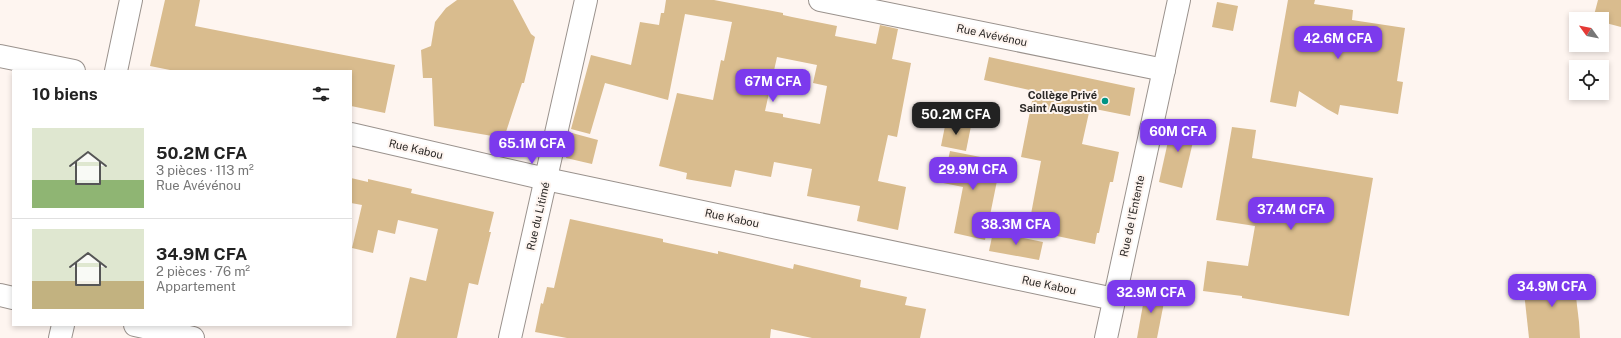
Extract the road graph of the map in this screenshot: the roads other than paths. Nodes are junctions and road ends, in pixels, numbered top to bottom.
1 (131, 0) edge
2 (586, 0) edge
3 (820, 0) edge
4 (1178, 0) edge
5 (0, 56) edge
6 (69, 70) edge
7 (116, 70) edge
8 (1164, 70) junction
9 (352, 134) edge
10 (546, 179) junction
11 (0, 295) edge
12 (12, 298) edge
13 (1114, 299) junction
14 (63, 326) edge
15 (139, 326) edge
16 (60, 338) edge
17 (193, 338) edge
18 (510, 338) edge
19 (1106, 338) edge

1 - 7 street
2 - 10 street, Rue du Litimé
3 - 8 street, Rue Avévénou
4 - 8 street, Rue de l'Entente
5 - 6 street
8 - 13 street, Rue de l'Entente
9 - 10 street, Rue Kabou
10 - 13 street, Rue Kabou
10 - 18 street, Rue du Litimé
11 - 12 street
13 - 19 street, Rue de l'Entente
14 - 16 street
15 - 17 street

